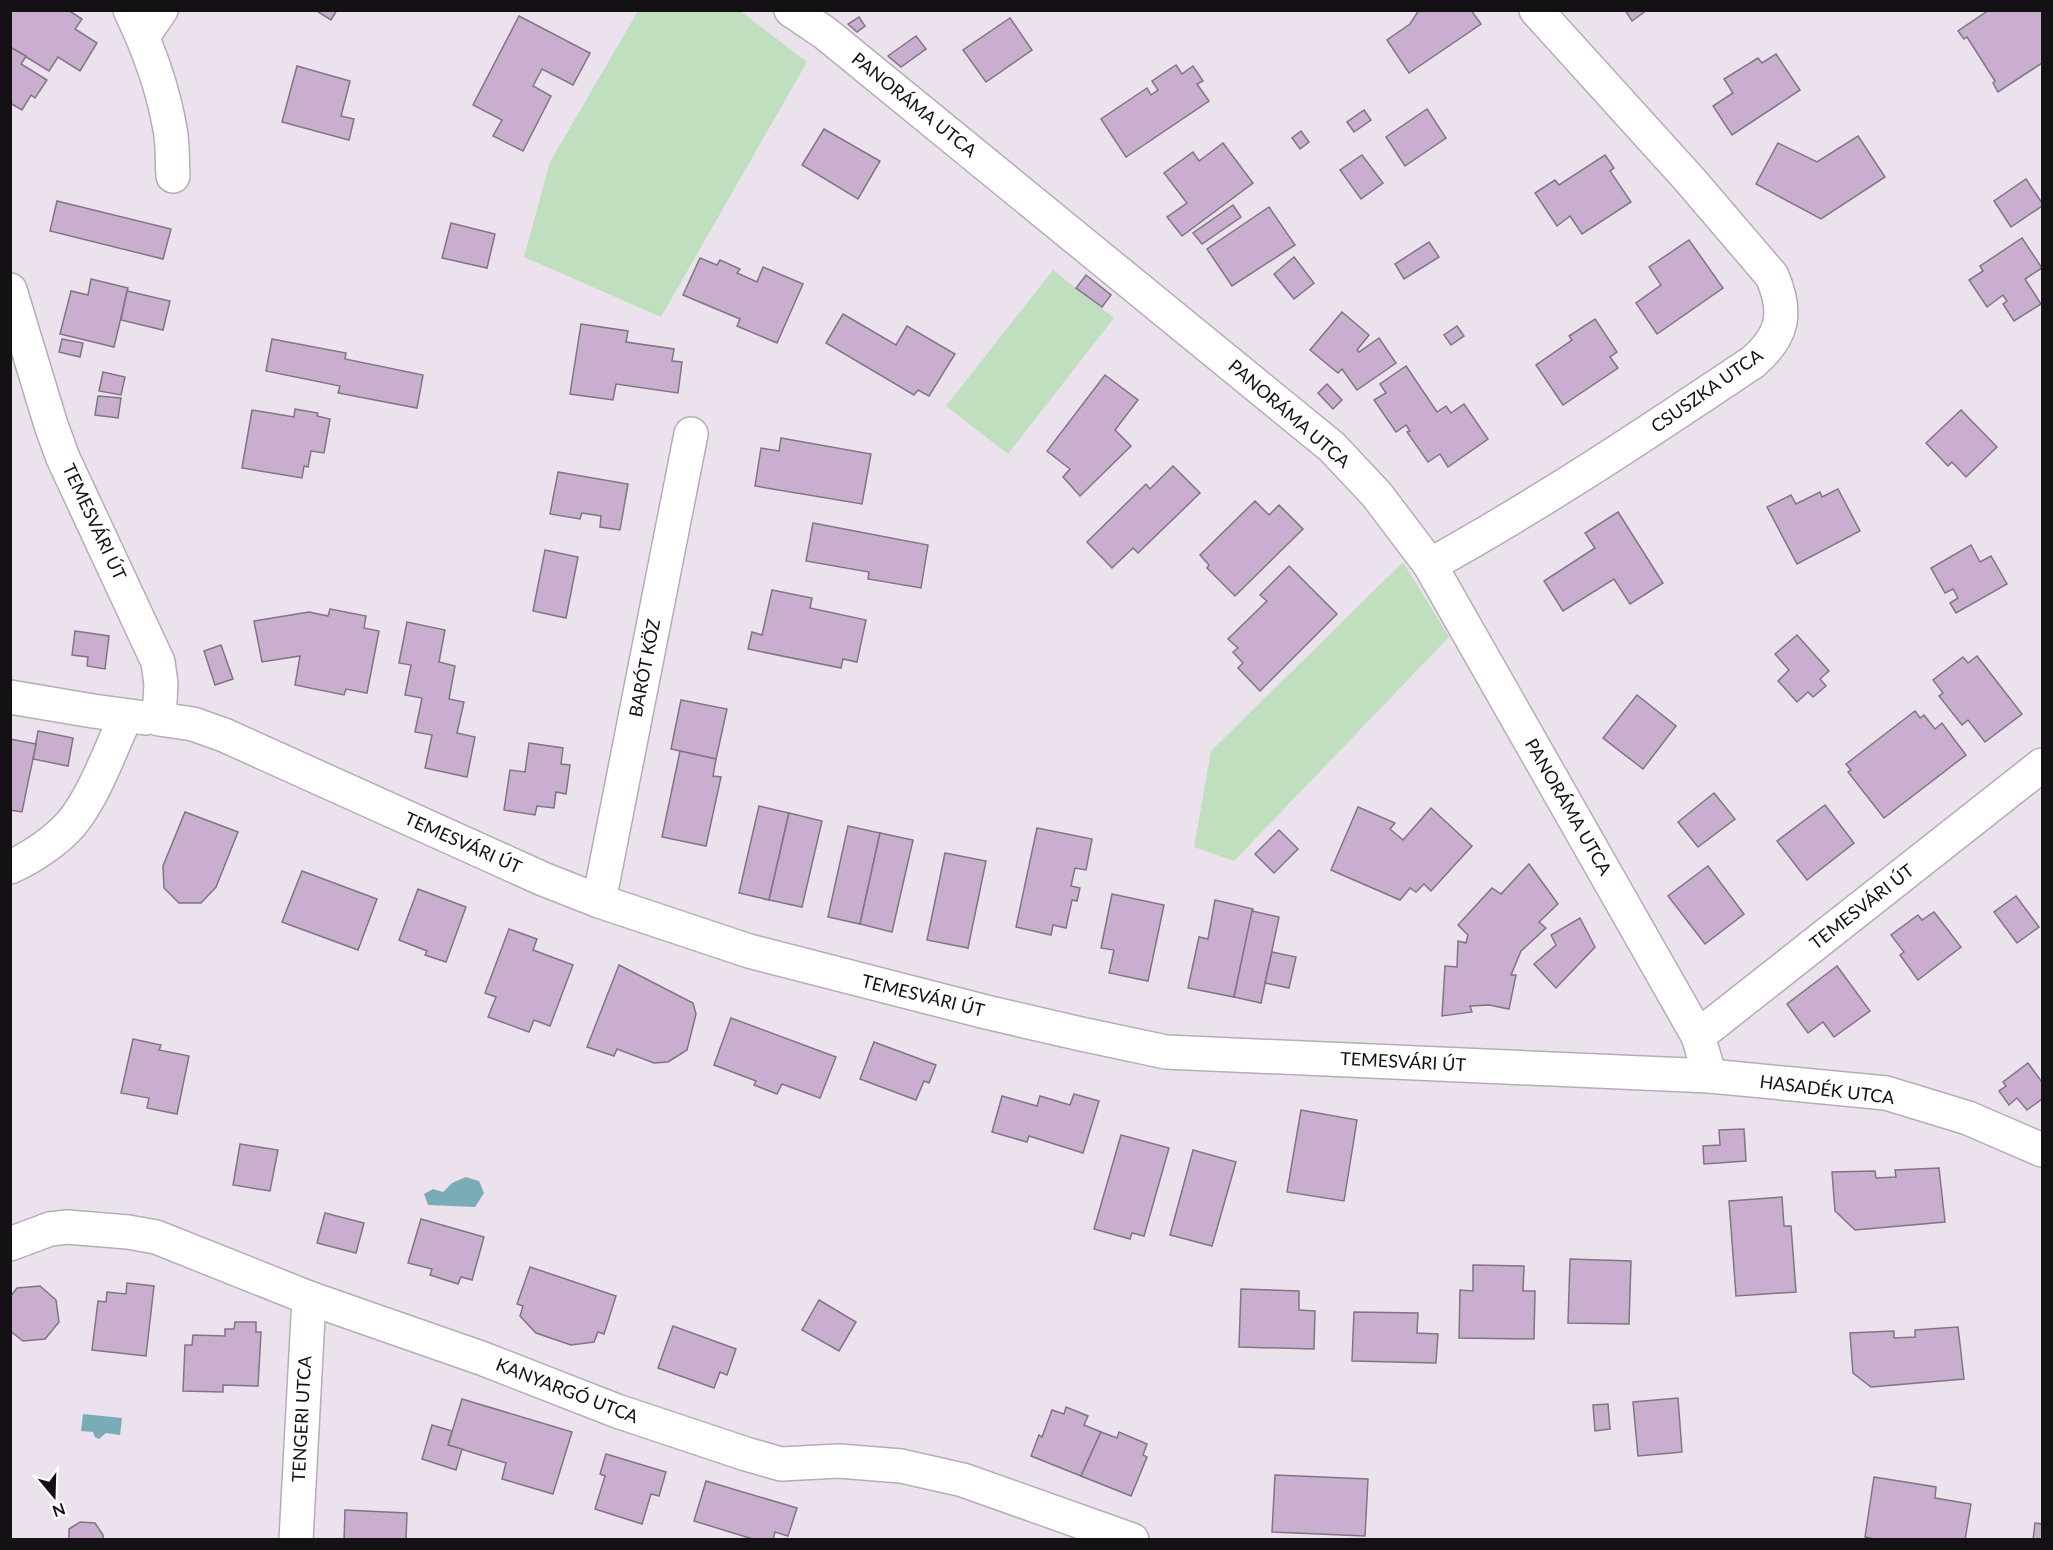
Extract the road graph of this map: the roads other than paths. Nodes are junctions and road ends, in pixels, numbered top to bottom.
1 (791, 10) edge
2 (1536, 10) edge
3 (144, 19) edge
4 (173, 176) dead end
5 (10, 290) edge
6 (691, 435) dead end
7 (1430, 565) junction
8 (10, 697) edge
9 (126, 716) junction
10 (159, 719) junction
11 (2043, 765) edge
12 (10, 867) edge
13 (599, 901) junction
14 (1698, 1036) junction
15 (1710, 1076) junction
16 (2043, 1150) edge
17 (10, 1244) edge
18 (309, 1298) junction
19 (296, 1539) edge
20 (1132, 1539) edge

1 - 7 street, PANORÁMA UTCA
2 - 7 street, CSUSZKA UTCA
3 - 4 street
5 - 10 street, TEMESVÁRI ÚT
6 - 13 street, BARÓT KÖZ
7 - 14 street, PANORÁMA UTCA
8 - 9 street
9 - 10 street
9 - 12 street
10 - 13 street, TEMESVÁRI ÚT
11 - 14 street, TEMESVÁRI ÚT
13 - 15 street, TEMESVÁRI ÚT
14 - 15 street
15 - 16 street, HASADÉK UTCA
17 - 18 street, KANYARGÓ UTCA
18 - 19 street, TENGERI UTCA
18 - 20 street, KANYARGÓ UTCA

